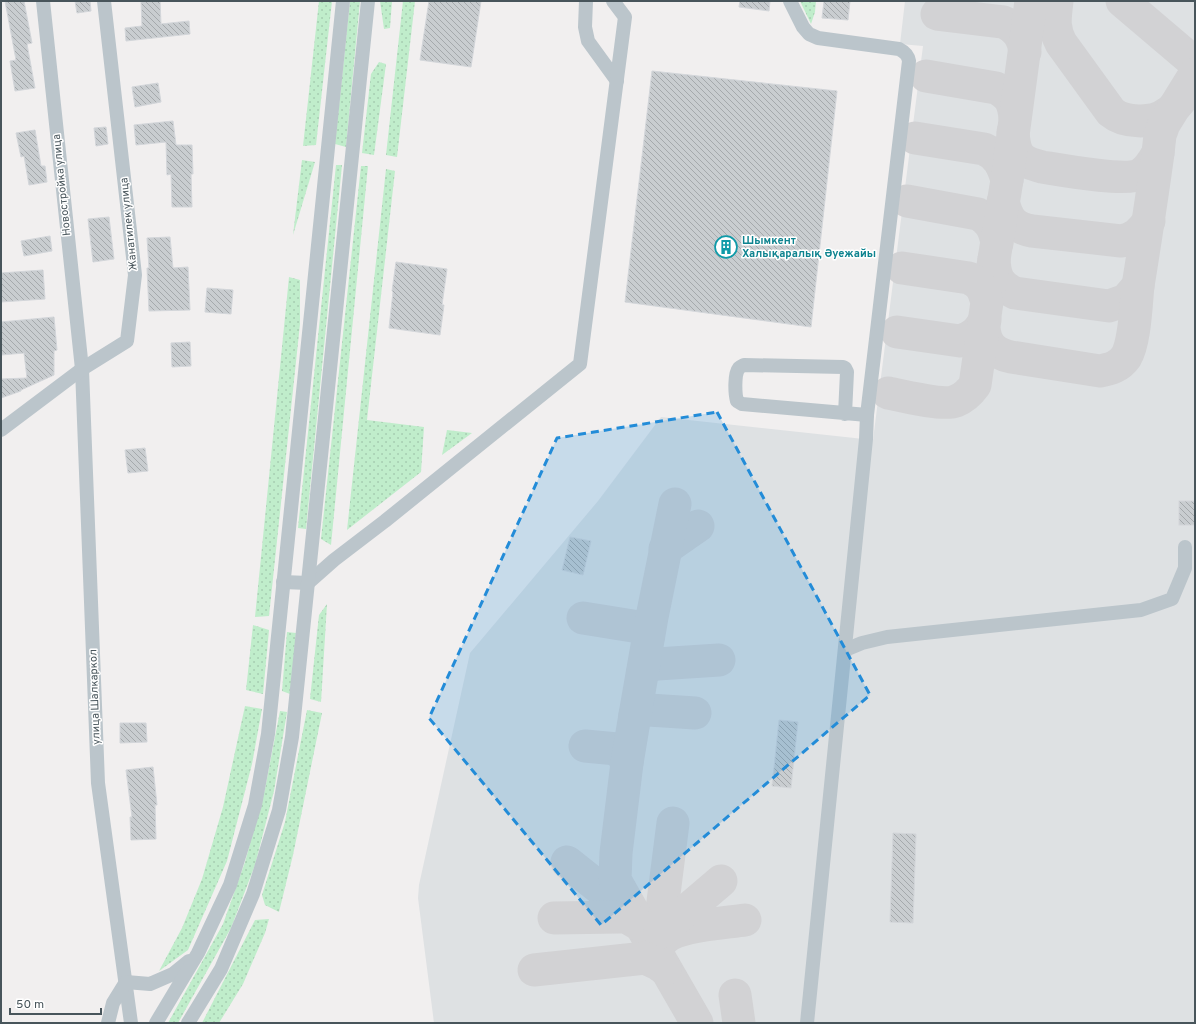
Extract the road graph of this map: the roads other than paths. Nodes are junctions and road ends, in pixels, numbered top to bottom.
1 (43, 1) edge
2 (104, 1) edge
3 (343, 1) edge
4 (368, 1) edge
5 (586, 1) edge
6 (613, 1) edge
7 (790, 1) edge
8 (617, 81) junction
9 (82, 369) junction
10 (845, 414) junction
11 (867, 415) junction
12 (1, 430) edge
13 (1185, 547) dead end
14 (283, 582) junction
15 (308, 583) junction
16 (845, 650) junction
17 (198, 953) junction
18 (126, 982) junction
19 (199, 1004) junction
20 (108, 1023) edge
21 (131, 1023) edge
22 (156, 1023) edge
23 (188, 1023) edge
24 (192, 1023) edge
25 (807, 1023) edge

1 - 9 street, Новостройка улица
2 - 9 street, Жанатилек улица
3 - 14 street
4 - 15 street
5 - 8 street
6 - 8 street
7 - 11 street
8 - 15 street
9 - 12 street, Жанатилек улица
9 - 18 street, улица Шалкаркол
10 - 10 street
10 - 11 street
11 - 16 street
13 - 16 street
14 - 15 street
14 - 17 street
15 - 19 street
16 - 25 street
17 - 18 street
17 - 22 street
18 - 20 street
18 - 21 street, улица Шалкаркол
19 - 23 street
19 - 24 street

